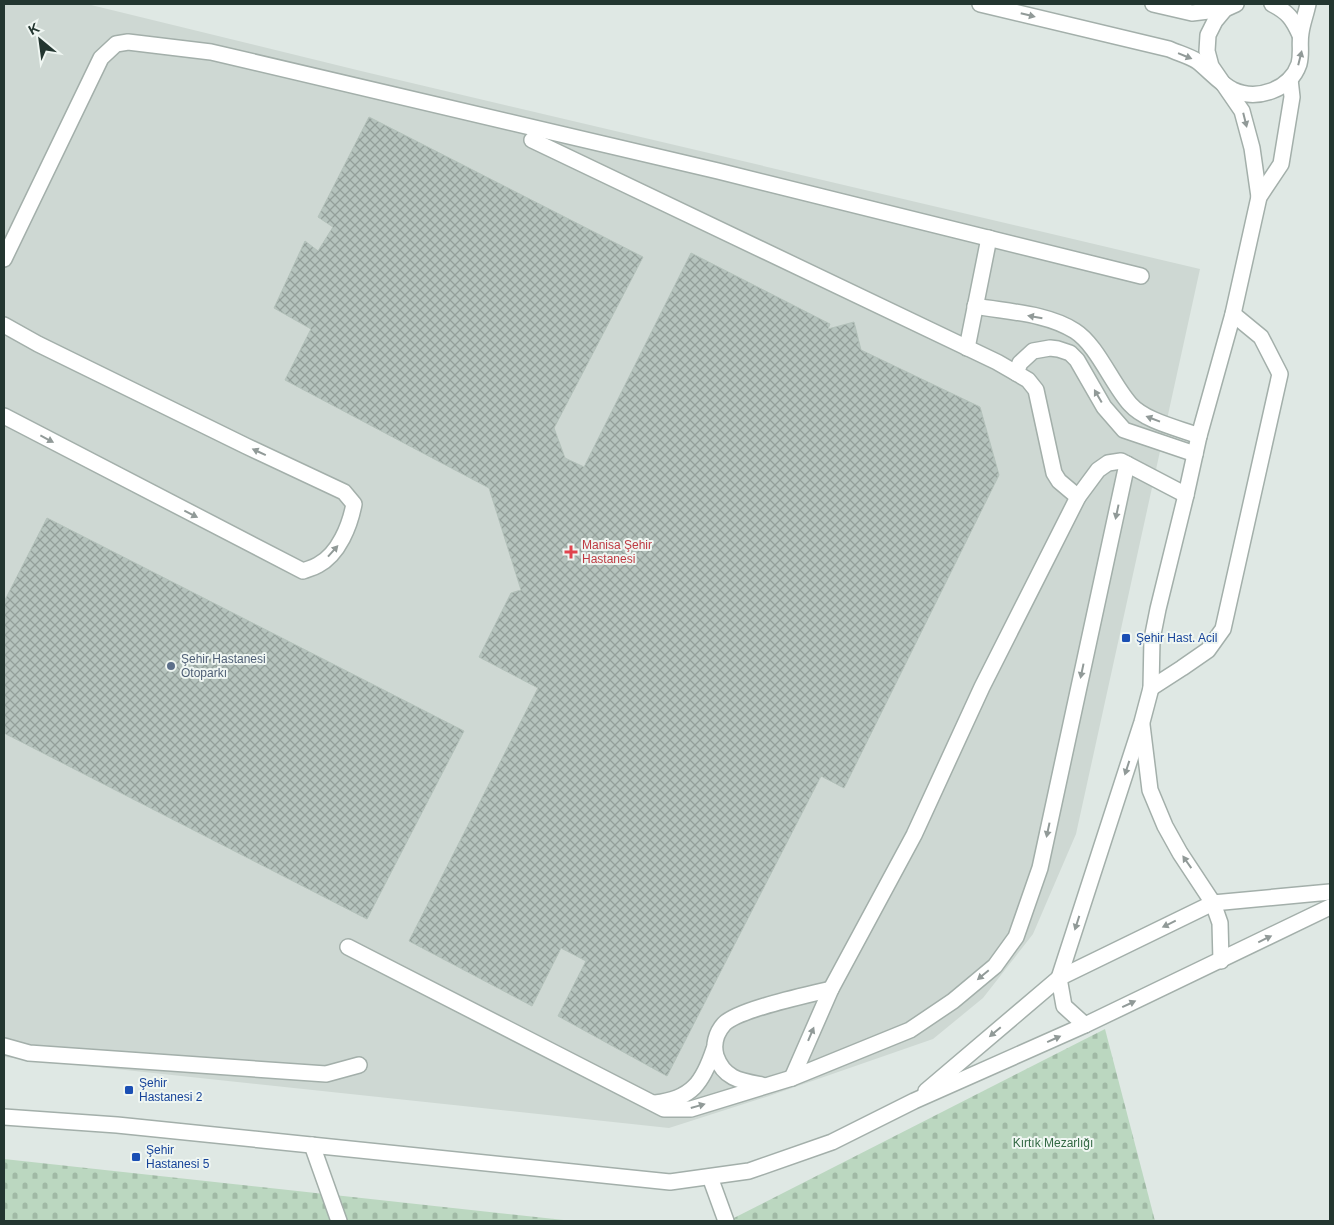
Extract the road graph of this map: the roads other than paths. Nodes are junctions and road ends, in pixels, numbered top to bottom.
1 (980, 4) edge
2 (1153, 4) edge
3 (1272, 4) edge
4 (1308, 4) edge
5 (1231, 7) edge
6 (1300, 35) junction
7 (1290, 79) junction
8 (1219, 80) junction
9 (532, 140) dead end
10 (1259, 198) junction
11 (989, 238) junction
12 (4, 259) edge
13 (1142, 276) dead end
14 (976, 306) junction
15 (1233, 314) junction
16 (4, 325) edge
17 (967, 348) junction
18 (1016, 373) junction
19 (4, 416) edge
20 (1199, 436) junction
21 (1195, 454) junction
22 (1127, 464) junction
23 (1186, 496) junction
24 (1078, 498) junction
25 (1150, 688) junction
26 (1142, 722) junction
27 (1330, 892) edge
28 (1213, 903) junction
29 (1330, 907) edge
30 (348, 947) dead end
31 (1221, 961) junction
32 (1059, 978) junction
33 (830, 989) junction
34 (1085, 1025) junction
35 (4, 1046) edge
36 (714, 1049) junction
37 (359, 1066) dead end
38 (792, 1078) junction
39 (766, 1085) junction
40 (914, 1101) junction
41 (651, 1103) junction
42 (4, 1116) edge
43 (312, 1145) junction
44 (710, 1177) junction
45 (339, 1221) edge
46 (726, 1221) edge

1 -> 8 street
2 - 5 street
3 - 6 street
4 - 6 street
5 - 8 street
7 -> 6 street
7 - 8 street
7 - 10 street
8 -> 10 street
9 - 17 street
10 - 15 street
11 - 12 street
11 - 13 street
11 - 14 street
14 - 17 street
20 -> 14 street
15 - 20 street
15 - 25 street
19 -> 16 street
17 - 18 street
21 -> 18 street
18 - 24 street
20 - 21 street
21 - 23 street
22 - 23 street
22 - 24 street
22 -> 38 street
23 - 25 street
24 - 33 street
25 - 26 street
28 -> 26 street
26 -> 32 street
27 - 28 street
28 - 31 street
28 -> 32 street
31 -> 29 street
30 - 41 street
34 -> 31 street
32 - 34 street
32 -> 40 street
33 - 36 street
38 -> 33 street
40 -> 34 street
35 - 37 street
36 - 39 street
36 - 41 street
38 - 39 street
41 -> 39 street
40 - 44 street
42 - 43 street
43 - 44 street
43 - 45 street
44 - 46 street

